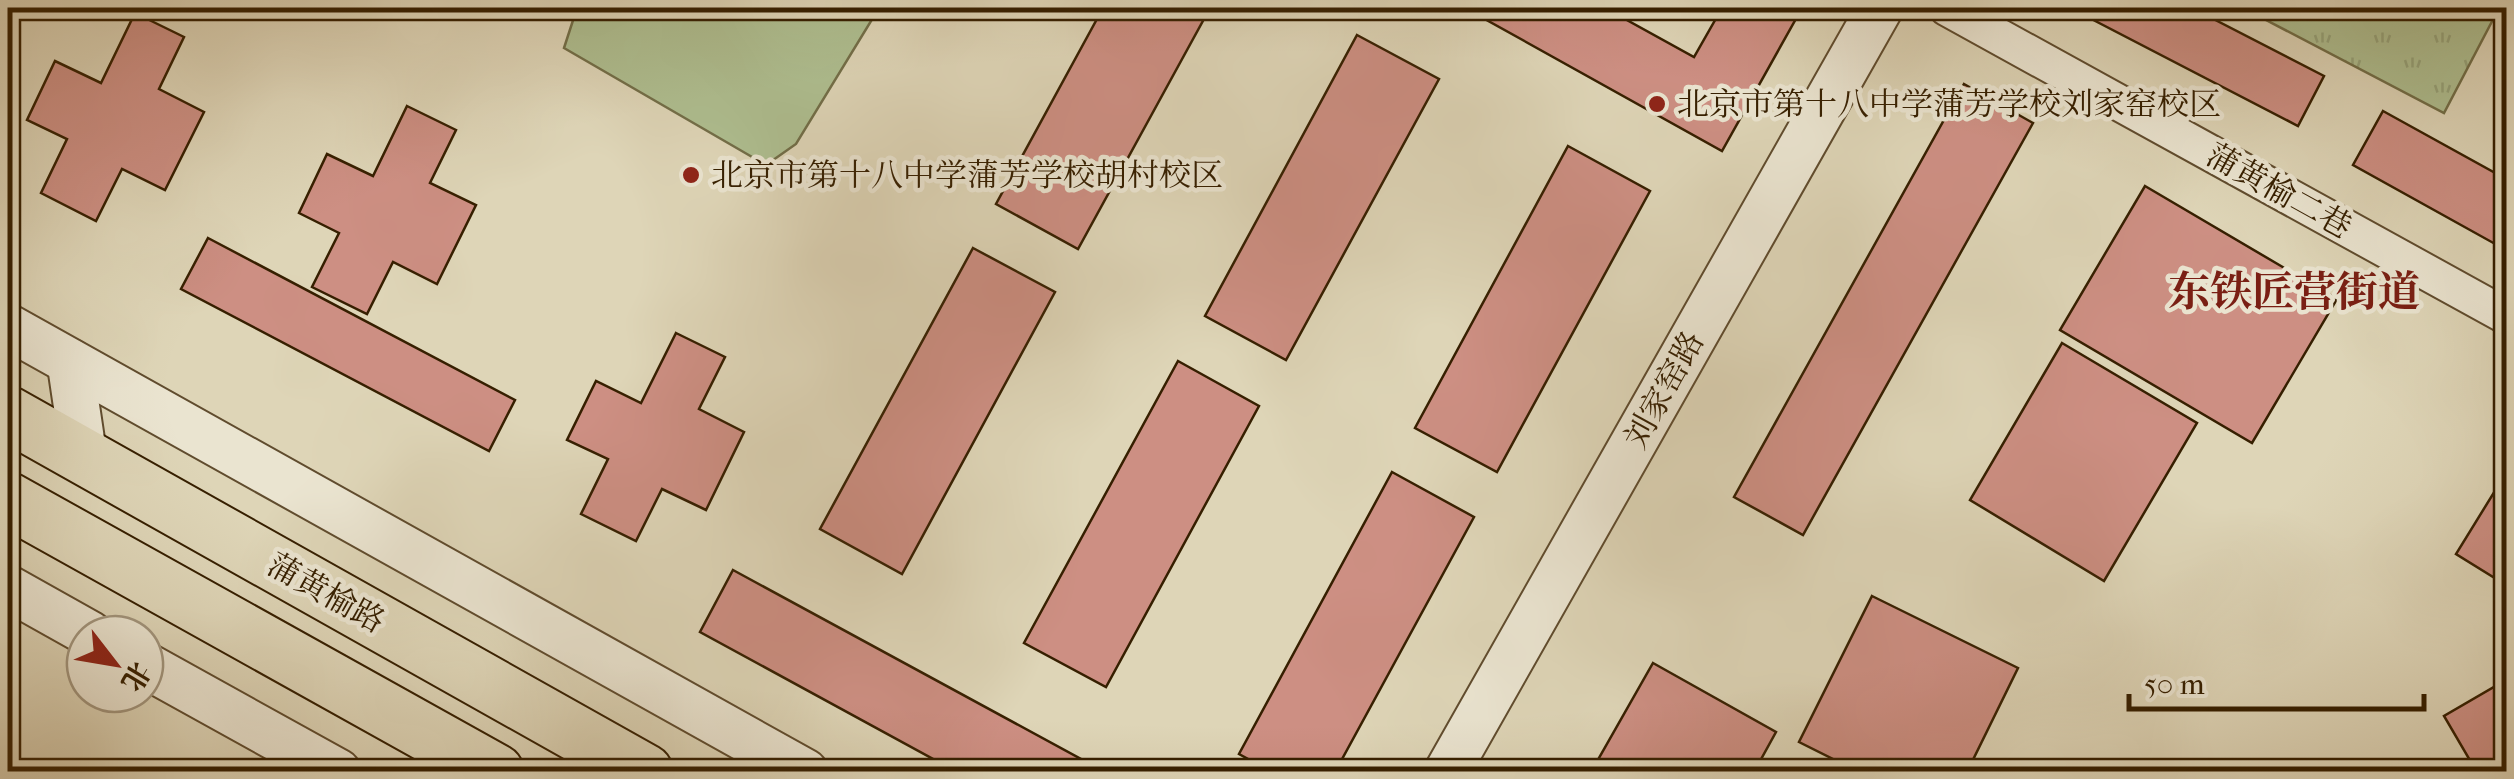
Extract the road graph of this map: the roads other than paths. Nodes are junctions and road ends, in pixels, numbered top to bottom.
1 (1880, 8) edge
2 (1947, 8) edge
3 (2506, 316) edge
4 (8, 327) edge
5 (70, 362) junction
6 (8, 414) edge
7 (84, 457) junction
8 (8, 500) edge
9 (8, 588) edge
10 (65, 620) edge
11 (165, 675) edge
12 (338, 772) edge
13 (496, 772) edge
14 (645, 772) edge
15 (804, 772) edge
16 (1448, 772) edge

1 - 16 street, 刘家窑路
2 - 3 street, 蒲黄榆二巷
4 - 5 street
5 - 7 street
5 - 15 street
6 - 7 main road, 蒲黄榆路
7 - 14 main road, 蒲黄榆路
8 - 13 main road
9 - 10 street
11 - 12 street

